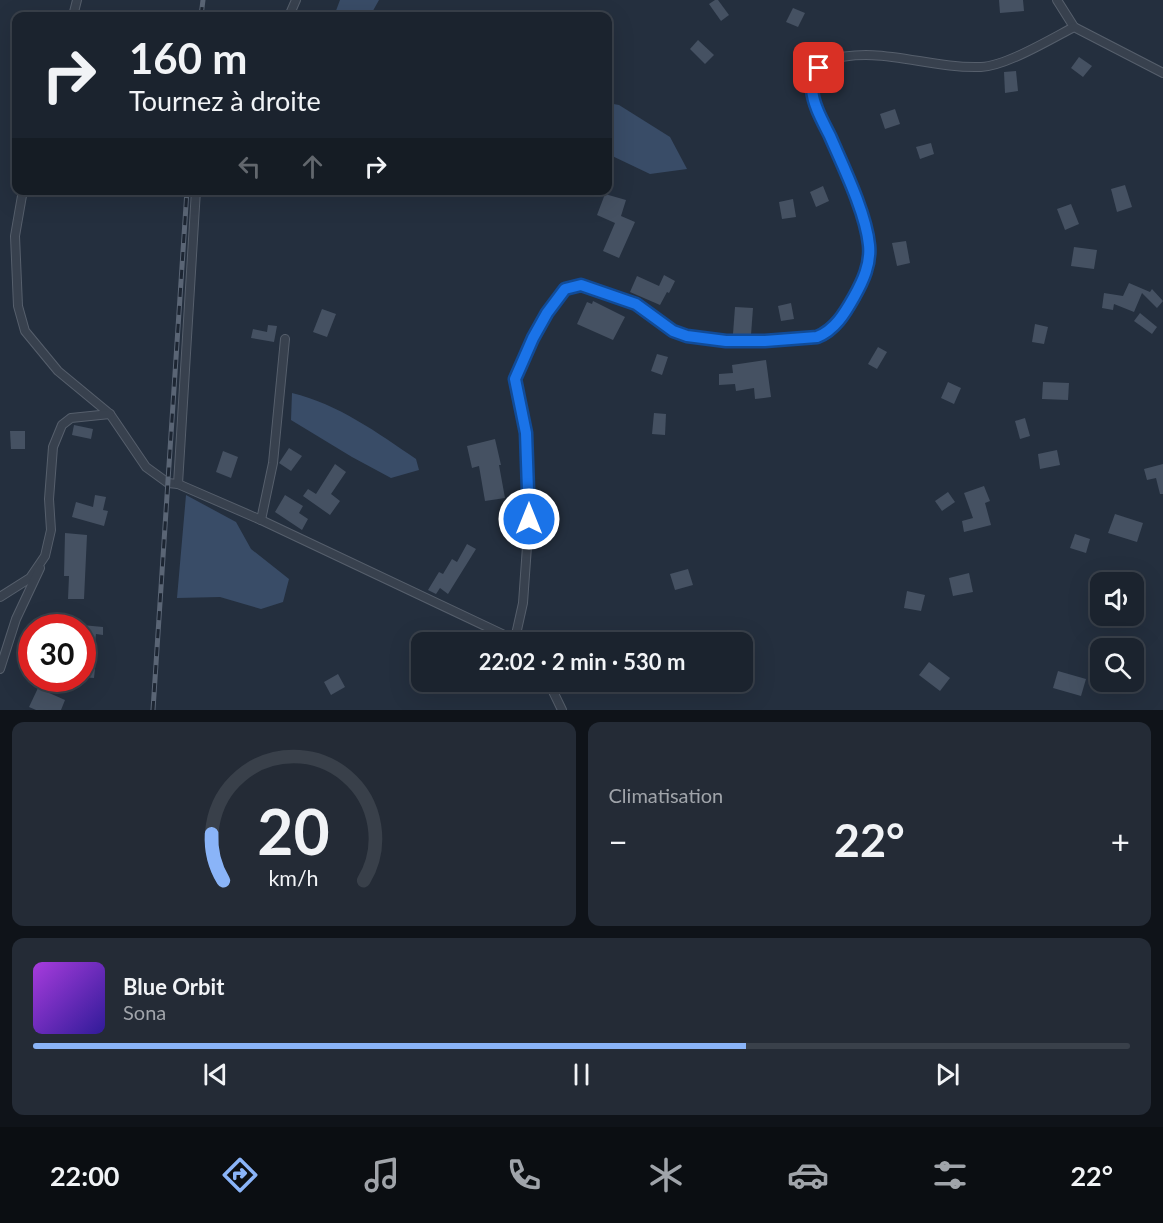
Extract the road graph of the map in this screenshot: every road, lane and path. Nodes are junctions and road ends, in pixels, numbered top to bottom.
1 (1057, 0) edge
2 (1074, 27) junction
3 (1163, 73) edge
4 (22, 195) edge
5 (196, 195) edge
6 (285, 339) dead end
7 (110, 414) junction
8 (178, 484) junction
9 (261, 520) junction
10 (45, 556) junction
11 (0, 597) edge
12 (500, 632) edge
13 (519, 632) edge
14 (0, 669) edge
15 (553, 692) edge
16 (562, 710) edge

1 - 2 street
2 - 3 street
2 - 13 street
4 - 7 street
5 - 8 street
6 - 9 street
7 - 8 street
7 - 10 street
8 - 9 street
9 - 12 street
10 - 11 street
10 - 14 street
15 - 16 street

